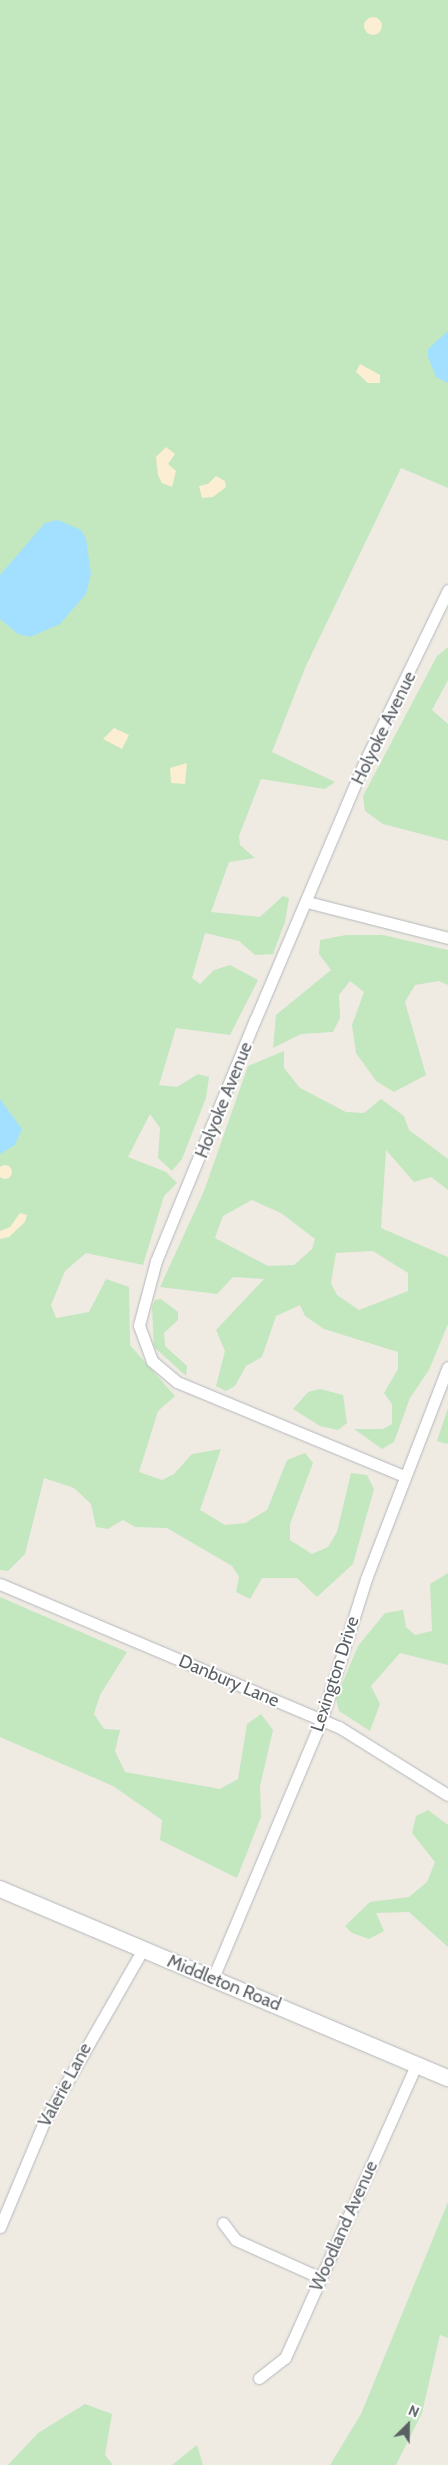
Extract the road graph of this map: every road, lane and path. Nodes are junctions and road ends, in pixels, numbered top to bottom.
1 (448, 590) edge
2 (443, 620) edge
3 (307, 902) junction
4 (448, 938) edge
5 (448, 1367) edge
6 (404, 1476) junction
7 (0, 1584) edge
8 (321, 1721) junction
9 (448, 1795) edge
10 (0, 1889) edge
11 (143, 1949) junction
12 (213, 1978) junction
13 (417, 2063) junction
14 (448, 2078) edge
15 (223, 2223) dead end
16 (0, 2227) edge
17 (321, 2278) junction
18 (259, 2378) dead end

1 - 2 street, Holyoke Avenue
2 - 3 street, Holyoke Avenue
3 - 4 street
3 - 6 street, Holyoke Avenue
5 - 6 street, Lexington Drive
6 - 8 street, Lexington Drive
7 - 8 street, Danbury Lane
8 - 9 street, Danbury Lane
8 - 12 street, Lexington Drive
10 - 11 street, Middleton Road
11 - 12 street, Middleton Road
11 - 16 street, Valerie Lane
12 - 13 street, Middleton Road
13 - 14 street, Middleton Road
13 - 17 street, Woodland Avenue
15 - 17 street
17 - 18 street, Woodland Avenue

